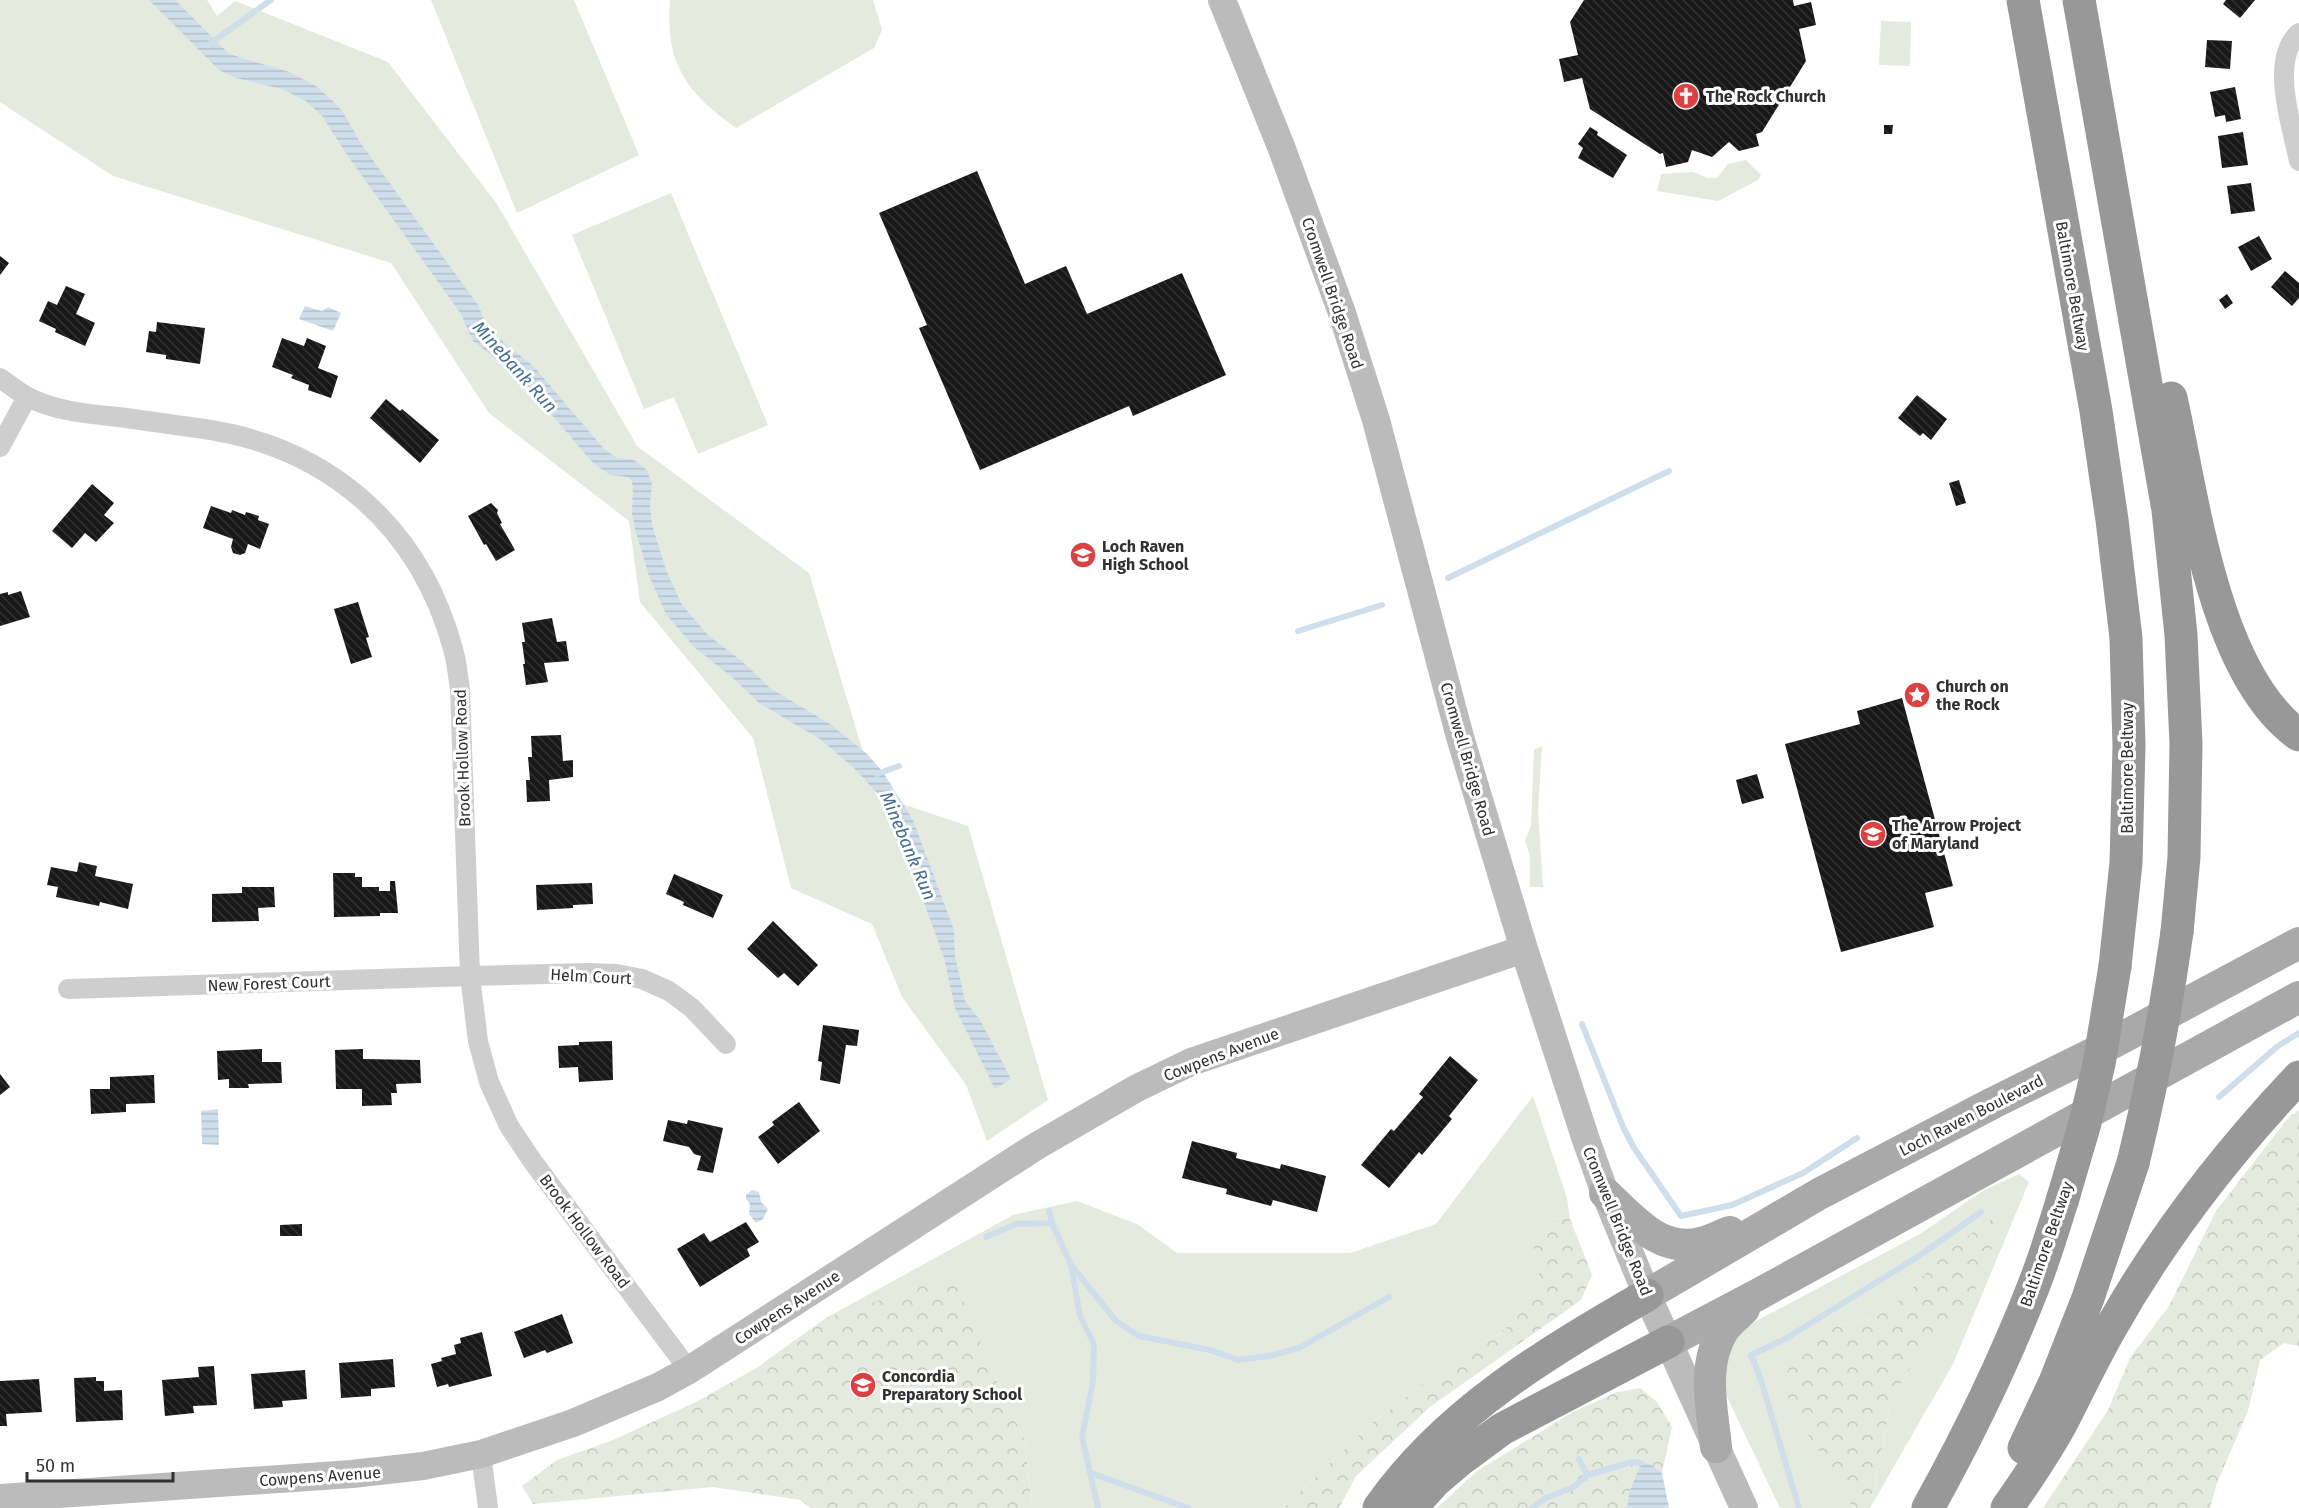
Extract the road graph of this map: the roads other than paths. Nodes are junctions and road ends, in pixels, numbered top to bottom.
1 (1222, 0) edge
2 (2023, 0) edge
3 (2079, 4) edge
4 (2299, 33) edge
5 (2299, 161) edge
6 (0, 378) edge
7 (27, 397) junction
8 (0, 447) edge
9 (2299, 735) edge
10 (2299, 943) edge
11 (1524, 949) junction
12 (470, 976) junction
13 (68, 990) dead end
14 (2299, 997) edge
15 (726, 1044) dead end
16 (2299, 1077) edge
17 (1605, 1193) junction
18 (1819, 1194) junction
19 (1760, 1294) junction
20 (1647, 1295) junction
21 (1668, 1342) junction
22 (689, 1370) junction
23 (1716, 1447) junction
24 (481, 1454) junction
25 (0, 1497) edge
26 (488, 1508) edge
27 (1379, 1508) edge
28 (1411, 1508) edge
29 (1744, 1508) edge
30 (1928, 1508) edge
31 (1992, 1508) edge
32 (2007, 1508) edge

1 - 11 street, Cromwell Bridge Road
2 - 30 highway, Baltimore Beltway, bridge
3 - 9 highway
3 - 31 highway, bridge
4 - 5 street
6 - 7 street, Brook Hollow Road
7 - 8 street
7 - 12 street, Brook Hollow Road
10 - 18 main road, Loch Raven Boulevard
11 - 17 street, Cromwell Bridge Road
11 - 22 street, Cowpens Avenue
12 - 13 street, New Forest Court
12 - 15 street, Helm Court
12 - 22 street, Brook Hollow Road
14 - 19 main road
16 - 32 highway
17 - 18 main road
17 - 20 street, Cromwell Bridge Road
18 - 20 main road, Loch Raven Boulevard
19 - 21 main road
19 - 23 main road
20 - 21 street, Cromwell Bridge Road
20 - 27 highway
21 - 23 street, Cromwell Bridge Road
21 - 28 highway
22 - 24 street, Cowpens Avenue
23 - 29 street, Cromwell Bridge Road
24 - 25 street, Cowpens Avenue
24 - 26 street

